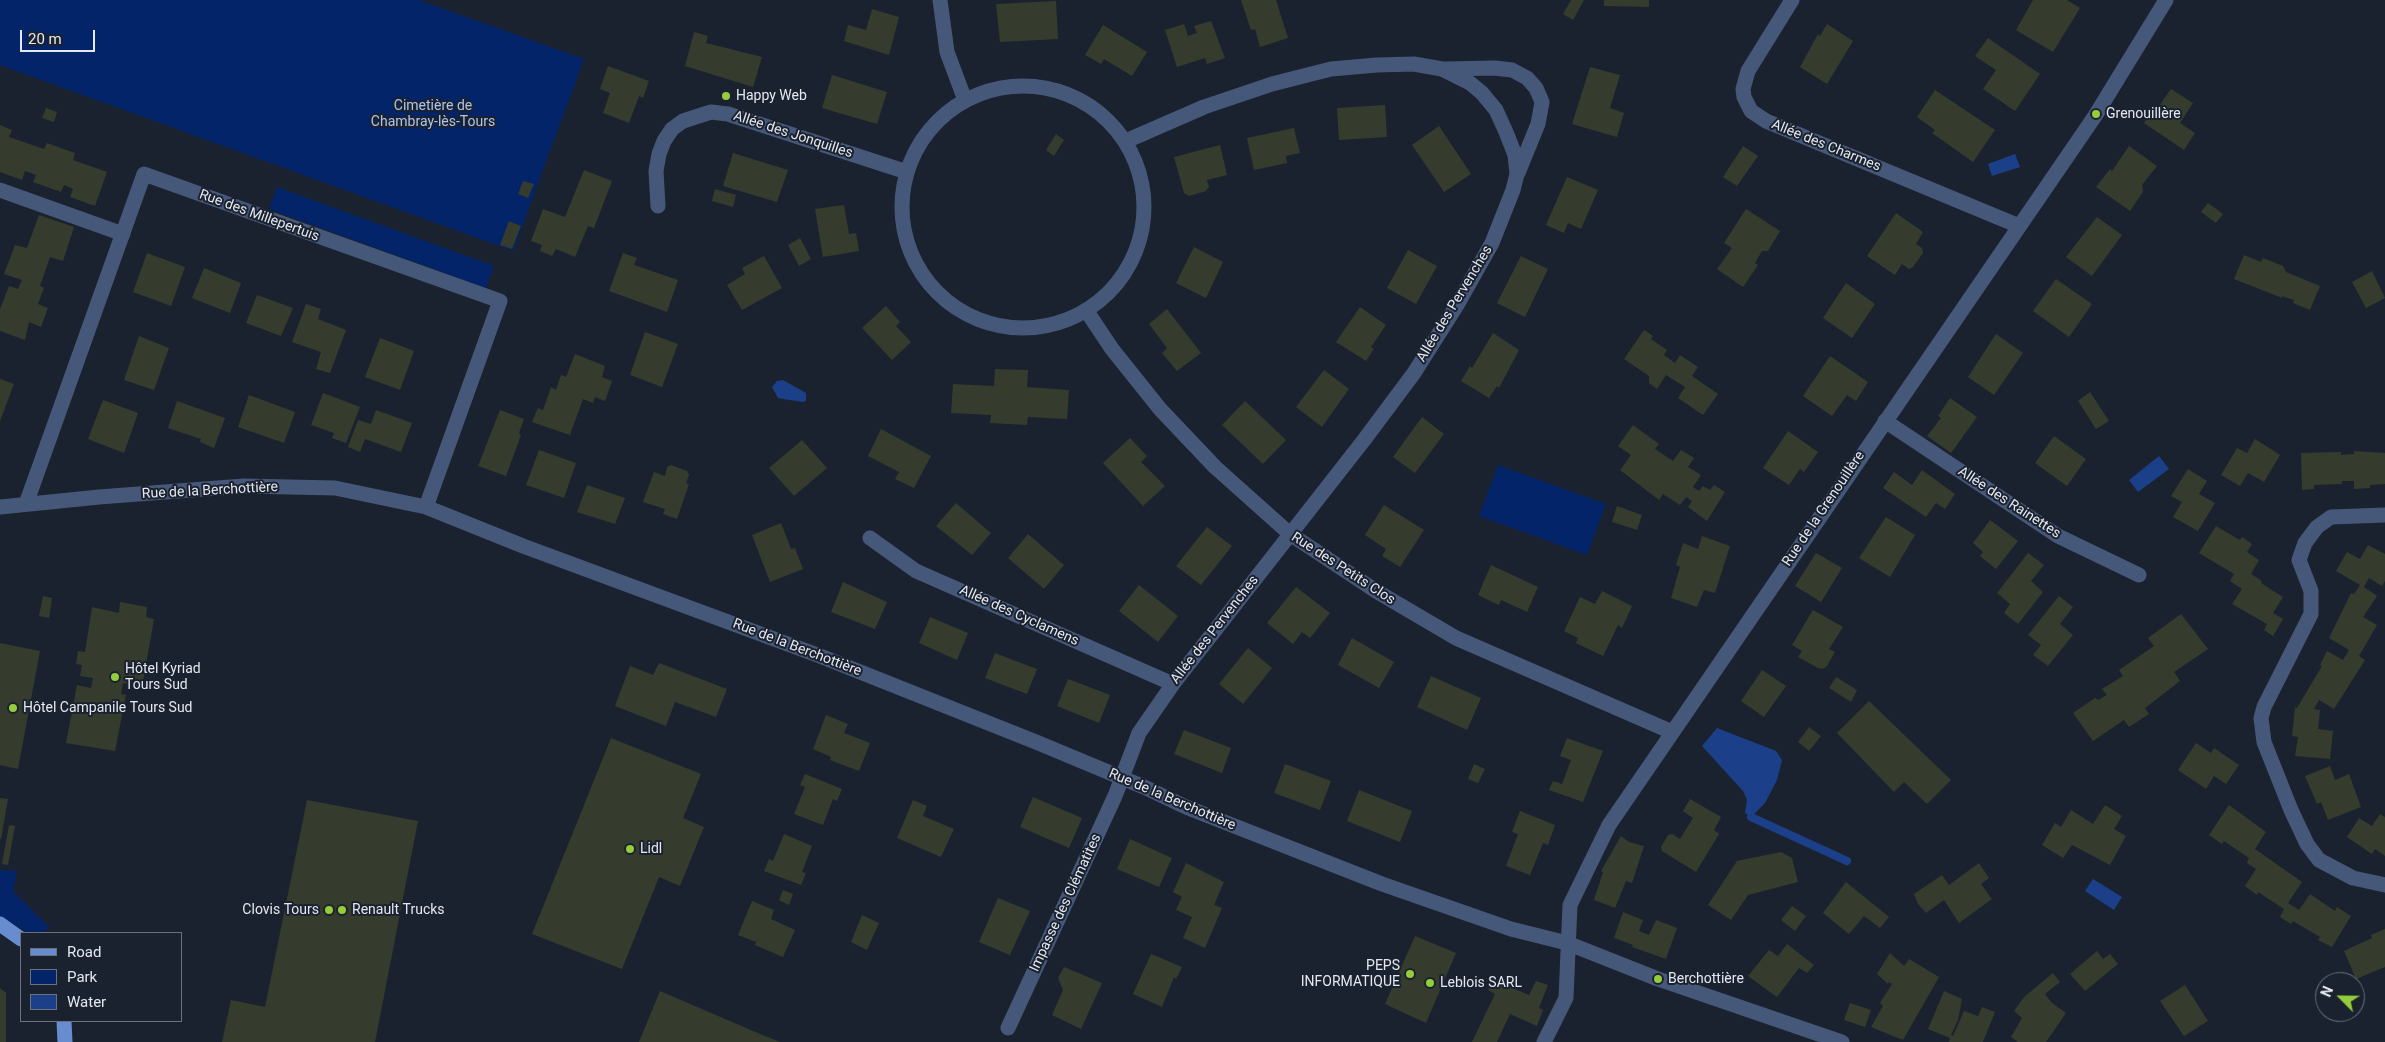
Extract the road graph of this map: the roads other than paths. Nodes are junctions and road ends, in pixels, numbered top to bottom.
1 (940, 0) edge
2 (1792, 0) edge
3 (2166, 0) edge
4 (1442, 69) junction
5 (966, 100) junction
6 (1126, 141) junction
7 (907, 172) junction
8 (1517, 174) junction
9 (2, 195) edge
10 (658, 206) dead end
11 (2019, 226) junction
12 (123, 234) junction
13 (1086, 310) junction
14 (1885, 421) junction
15 (26, 504) junction
16 (0, 507) edge
17 (426, 507) junction
18 (2385, 516) edge
19 (1290, 534) junction
20 (870, 538) dead end
21 (2139, 575) dead end
22 (1173, 684) junction
23 (1672, 732) junction
24 (1122, 778) junction
25 (2385, 885) edge
26 (0, 924) edge
27 (20, 938) edge
28 (1567, 943) junction
29 (64, 1022) edge
30 (1008, 1028) dead end
31 (65, 1042) edge
32 (1544, 1042) edge
33 (1842, 1042) edge

1 - 5 street
2 - 11 street, Allée des Charmes
3 - 11 street, Rue de la Grenouillère
4 - 6 street, Allée des Pervenches
4 - 8 street, Allée des Pervenches
4 - 8 street
5 - 6 street
5 - 7 street
6 - 13 street
7 - 10 street, Allée des Jonquilles
7 - 13 street
8 - 19 street, Allée des Pervenches
9 - 12 street
11 - 14 street, Rue de la Grenouillère
12 - 15 street, Rue des Millepertuis
12 - 17 street, Rue des Millepertuis
13 - 19 street, Rue des Petits Clos
14 - 21 street, Allée des Rainettes
14 - 23 street, Rue de la Grenouillère
15 - 16 street, Rue de la Berchottière
15 - 17 street, Rue de la Berchottière
17 - 24 street, Rue de la Berchottière
18 - 25 street
19 - 22 street, Allée des Pervenches
19 - 23 street, Rue des Petits Clos
20 - 22 street, Allée des Cyclamens
22 - 24 street, Allée des Pervenches
23 - 28 street, Rue de la Grenouillère
24 - 28 street, Rue de la Berchottière
24 - 30 street, Impasse des Clématites
26 - 27 main road
28 - 32 street, Rue de la Grenouillère
28 - 33 street, Rue de la Berchottière
29 - 31 main road

